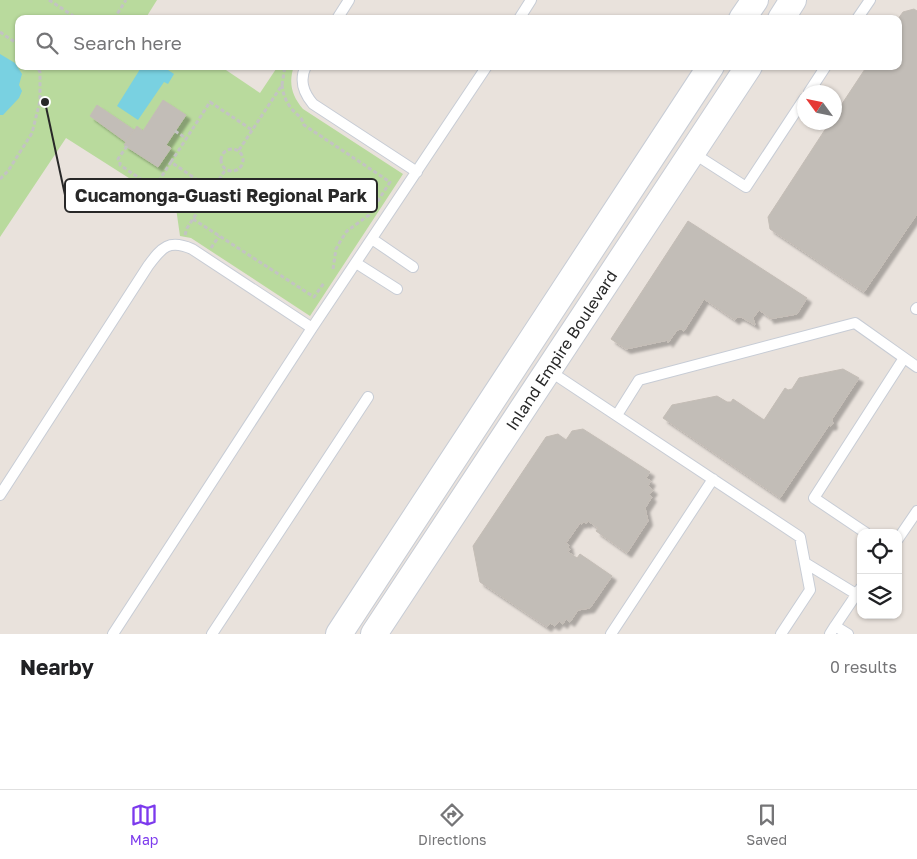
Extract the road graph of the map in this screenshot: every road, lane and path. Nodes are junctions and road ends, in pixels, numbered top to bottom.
1 (49, 0) edge
2 (126, 0) edge
3 (349, 0) edge
4 (532, 0) edge
5 (755, 0) edge
6 (793, 0) edge
7 (870, 0) edge
8 (72, 15) edge
9 (117, 15) edge
10 (340, 15) edge
11 (522, 15) edge
12 (745, 15) edge
13 (784, 15) edge
14 (860, 15) edge
15 (0, 32) edge
16 (15, 42) edge
17 (39, 70) edge
18 (284, 70) edge
19 (304, 70) edge
20 (484, 70) edge
21 (708, 70) edge
22 (746, 70) edge
23 (823, 70) edge
24 (282, 85) junction
25 (813, 85) edge
26 (797, 110) edge
27 (252, 130) junction
28 (175, 131) dead end
29 (187, 138) junction
30 (127, 146) dead end
31 (239, 150) junction
32 (692, 152) junction
33 (171, 162) junction
34 (226, 170) junction
35 (417, 172) junction
36 (0, 178) edge
37 (212, 190) junction
38 (193, 219) junction
39 (372, 239) junction
40 (182, 245) junction
41 (356, 263) junction
42 (413, 267) dead end
43 (397, 289) dead end
44 (312, 328) junction
45 (904, 358) junction
46 (917, 367) edge
47 (548, 370) junction
48 (368, 397) dead end
49 (617, 416) junction
50 (713, 479) junction
51 (0, 494) edge
52 (917, 511) edge
53 (860, 529) edge
54 (902, 534) edge
55 (806, 564) junction
56 (857, 590) edge
57 (857, 594) edge
58 (832, 630) edge
59 (113, 634) edge
60 (212, 634) edge
61 (339, 634) edge
62 (374, 634) edge
63 (612, 634) edge
64 (781, 634) edge
65 (848, 634) edge

1 - 8 path
2 - 9 path
3 - 10 lane
4 - 11 lane
5 - 12 main road
6 - 13 main road
7 - 14 lane
15 - 16 path
17 - 36 path
18 - 24 path
19 - 35 lane
20 - 35 lane
21 - 61 main road, Inland Empire Boulevard
22 - 32 main road, Inland Empire Boulevard
23 - 25 lane
24 - 27 path
24 - 38 path
26 - 32 lane
27 - 29 path
27 - 31 path
28 - 29 path
29 - 33 path
30 - 33 path
31 - 34 path
31 - 34 path
32 - 47 main road, Inland Empire Boulevard
33 - 37 path
34 - 37 path
35 - 39 lane
37 - 38 path
38 - 40 path
39 - 41 lane
39 - 42 lane
40 - 44 lane
40 - 51 lane
41 - 43 lane
41 - 44 lane
44 - 59 lane
45 - 46 lane
45 - 49 lane
45 - 53 lane
47 - 49 lane
47 - 62 main road, Inland Empire Boulevard
48 - 60 lane
49 - 50 lane
50 - 55 lane
50 - 63 lane
52 - 54 lane
55 - 56 lane
55 - 64 lane
57 - 58 lane
58 - 65 lane

